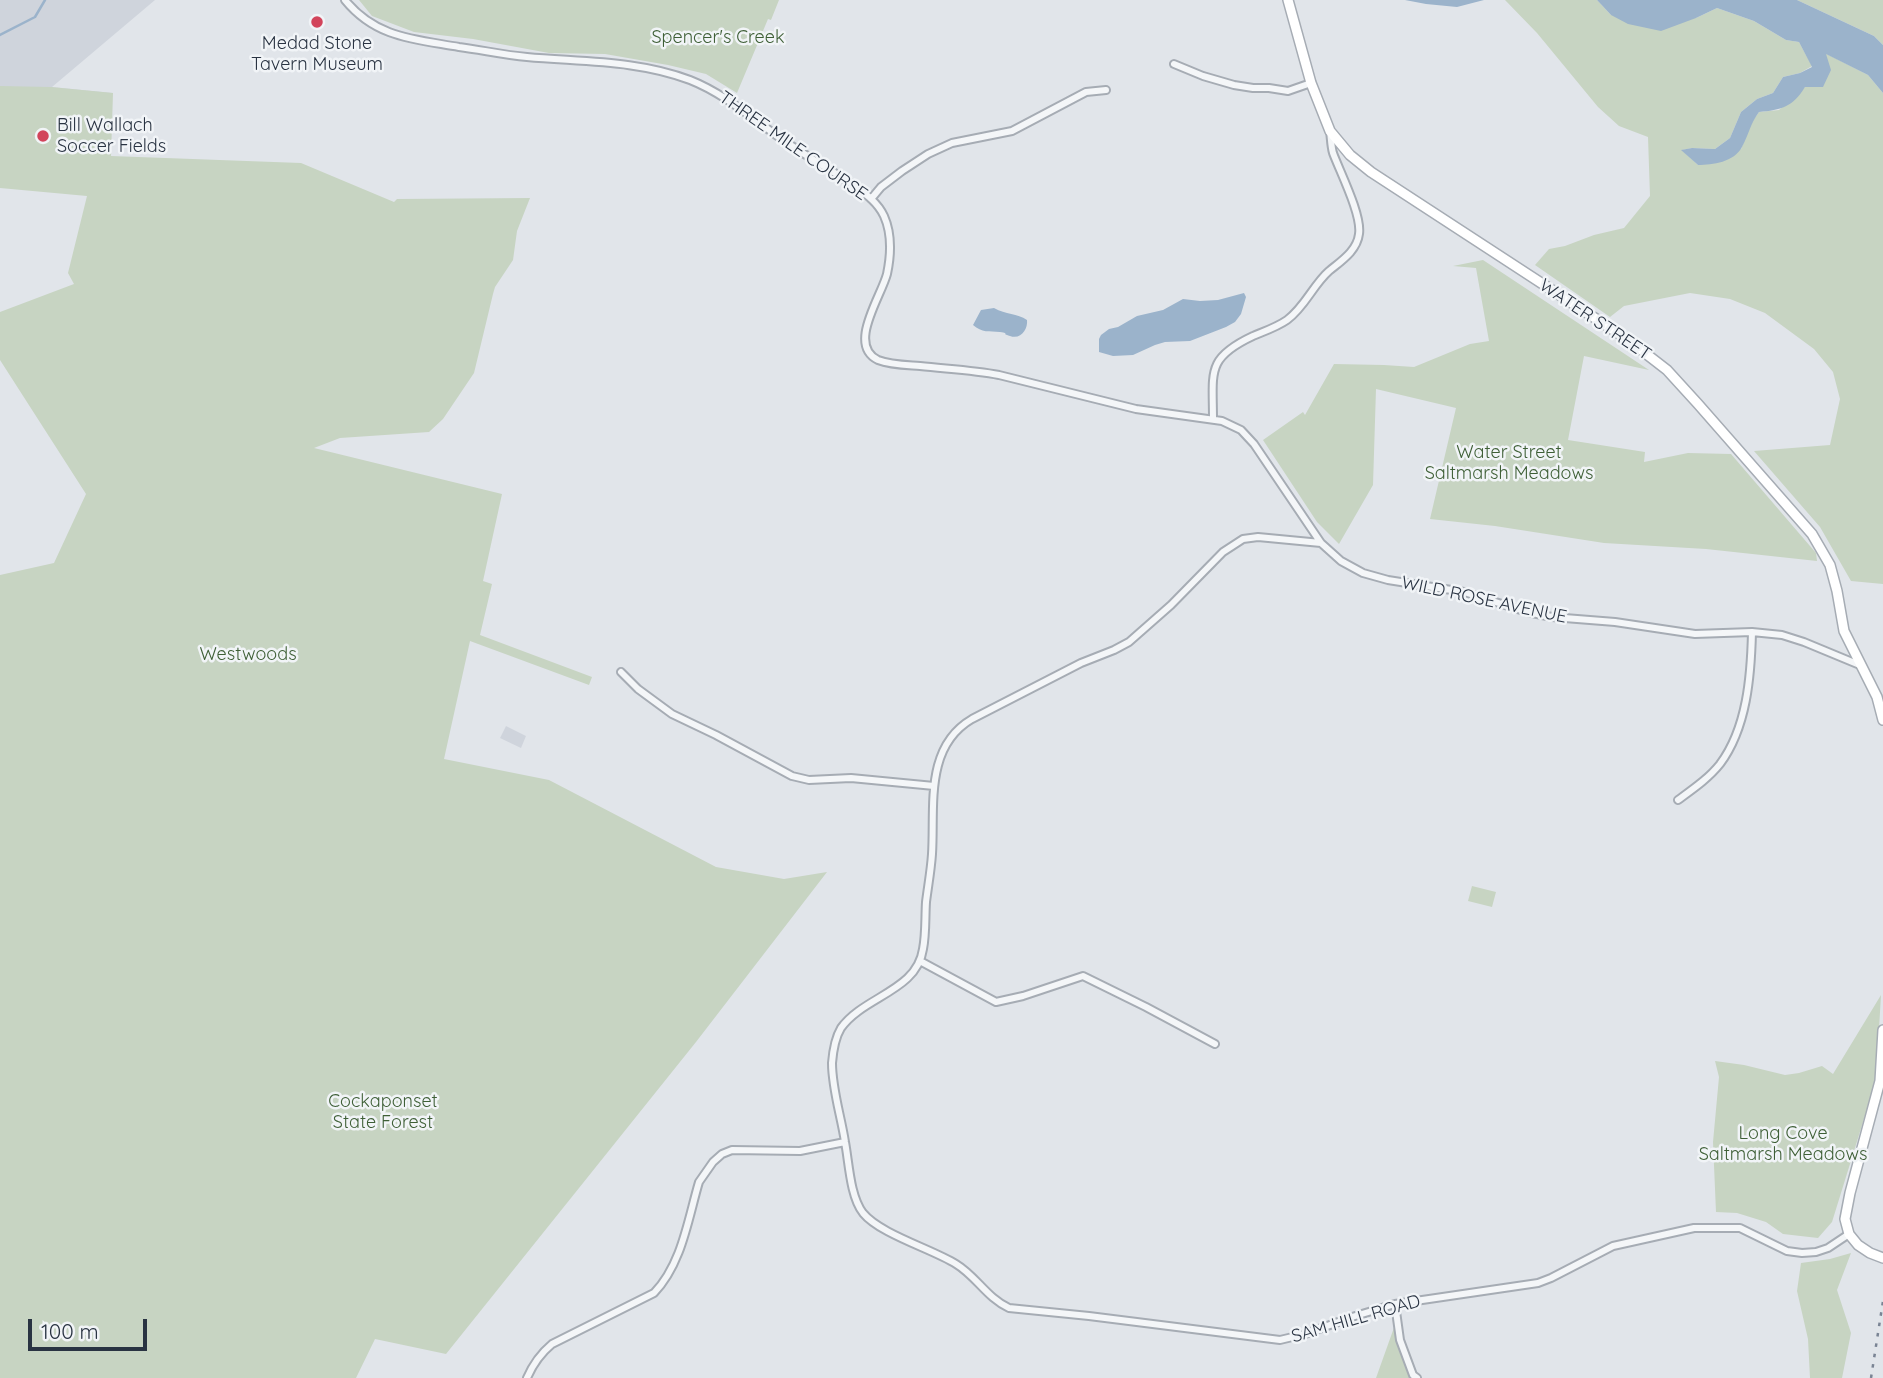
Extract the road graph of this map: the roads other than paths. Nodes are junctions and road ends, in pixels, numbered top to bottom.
1 (345, 0) edge
2 (1288, 0) edge
3 (1174, 64) dead end
4 (1311, 83) junction
5 (1106, 90) dead end
6 (1330, 131) junction
7 (871, 199) junction
8 (1213, 419) junction
9 (1321, 543) junction
10 (1752, 632) junction
11 (1862, 666) junction
12 (621, 672) dead end
13 (1883, 720) edge
14 (934, 786) junction
15 (1678, 800) dead end
16 (920, 961) junction
17 (1883, 1030) edge
18 (1214, 1044) dead end
19 (845, 1142) junction
20 (1849, 1234) junction
21 (1883, 1258) edge
22 (1395, 1304) junction
23 (527, 1378) edge
24 (1417, 1378) edge

1 - 7 street, THREE MILE COURSE
2 - 4 main road, WATER STREET
3 - 4 street
4 - 6 main road, WATER STREET
5 - 7 street
6 - 8 street
6 - 11 main road, WATER STREET
7 - 8 street, THREE MILE COURSE
8 - 9 street, WILD ROSE AVENUE
9 - 10 street, WILD ROSE AVENUE
9 - 14 street
10 - 11 street, WILD ROSE AVENUE
10 - 15 street
11 - 13 main road, WATER STREET
12 - 14 street
14 - 16 street
16 - 18 street
16 - 19 street, SAM HILL ROAD
17 - 20 main road
19 - 22 street, SAM HILL ROAD
19 - 23 street
20 - 21 main road
20 - 22 street, SAM HILL ROAD
22 - 24 street

